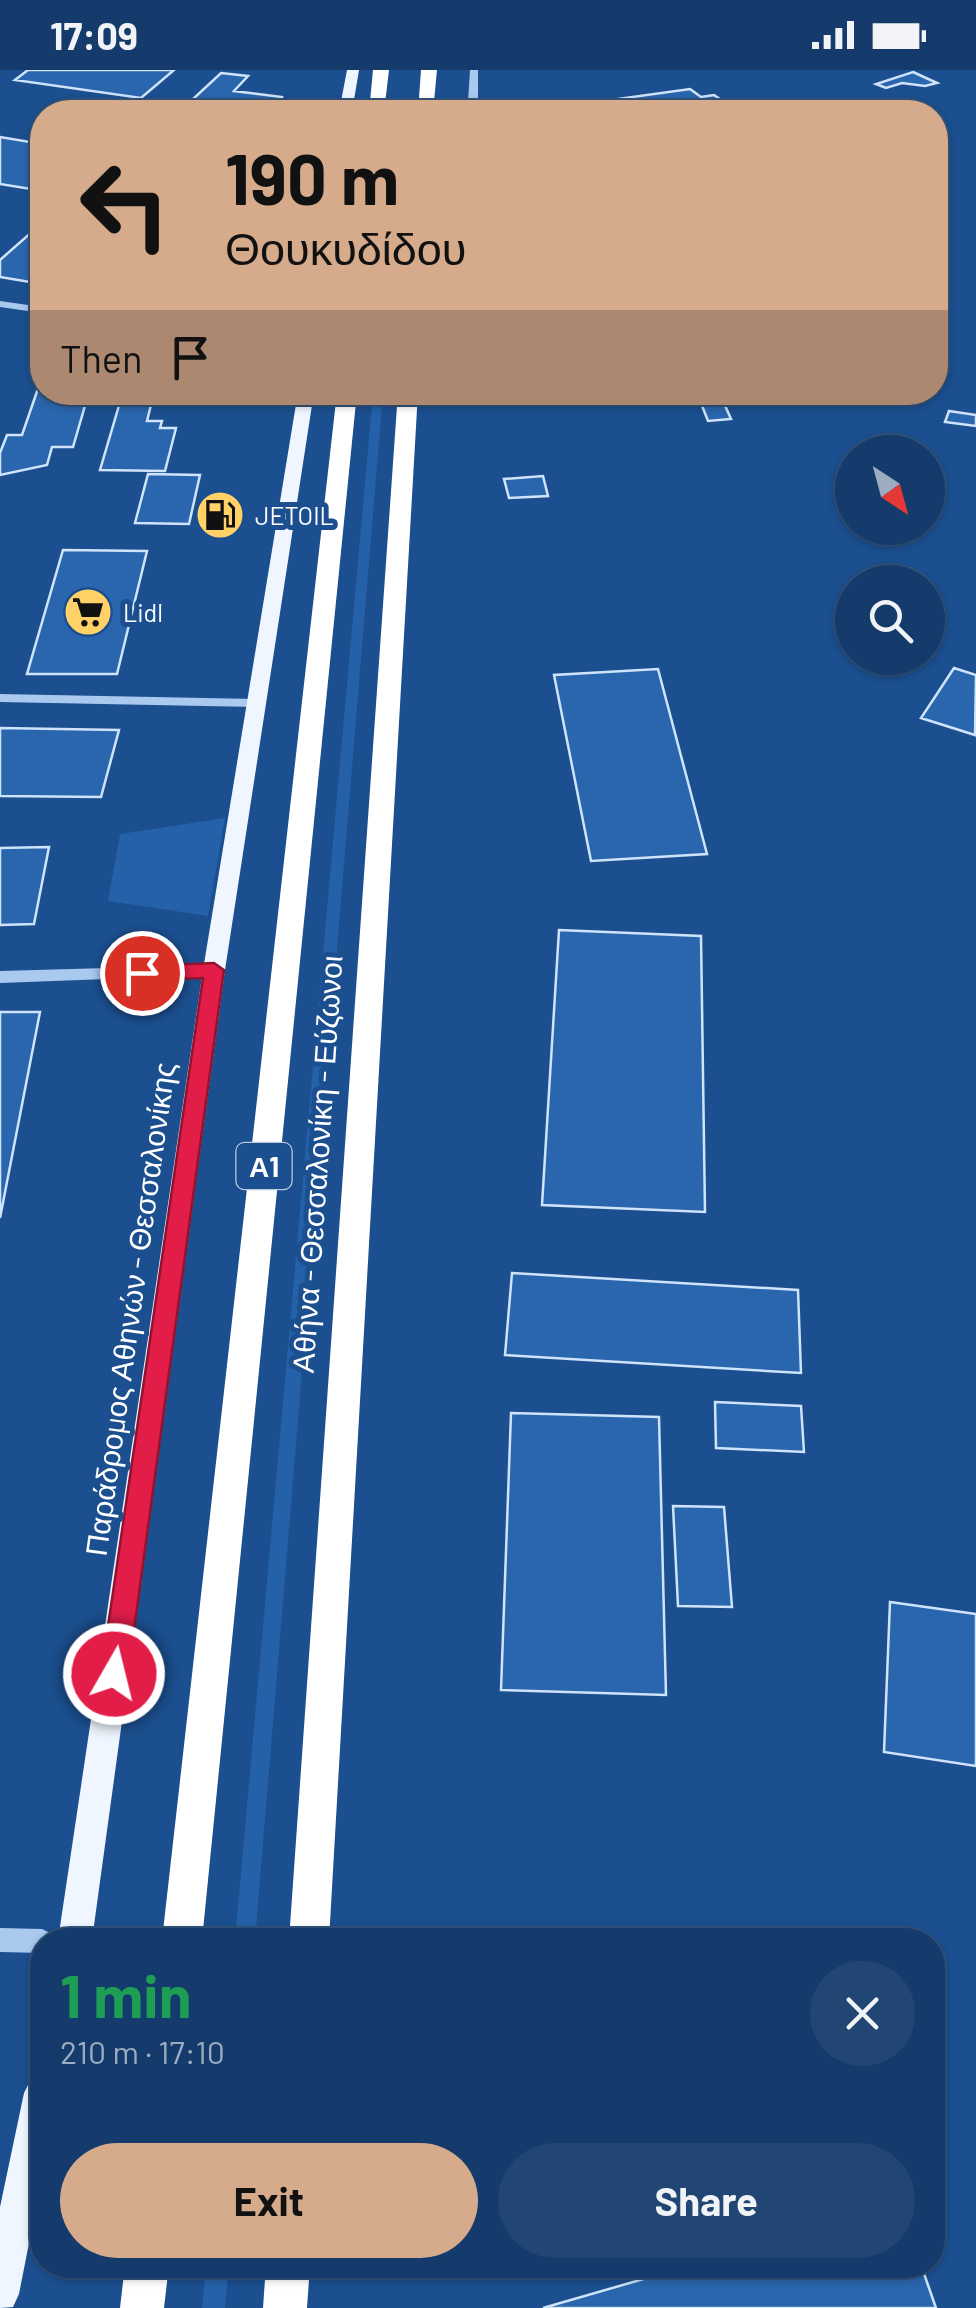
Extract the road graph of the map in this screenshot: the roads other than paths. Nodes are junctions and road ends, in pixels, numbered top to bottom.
1 (353, 70) edge
2 (381, 70) edge
3 (429, 70) edge
4 (474, 70) edge
5 (347, 100) edge
6 (377, 100) edge
7 (427, 100) edge
8 (473, 100) edge
9 (0, 304) edge
10 (30, 308) edge
11 (304, 405) edge
12 (346, 405) edge
13 (407, 405) edge
14 (0, 698) edge
15 (256, 703) junction
16 (214, 970) junction
17 (0, 978) edge
18 (77, 1928) edge
19 (183, 1928) edge
20 (309, 1928) edge
21 (0, 1940) edge
22 (30, 1941) edge
23 (30, 2150) edge
24 (145, 2278) edge
25 (287, 2278) edge
26 (0, 2294) edge
27 (142, 2308) edge
28 (285, 2308) edge

1 - 5 main road
2 - 6 highway
3 - 7 highway
4 - 8 street
9 - 10 street
11 - 15 main road, Παράδρομος Αθηνών - Θεσσαλονίκης
12 - 19 highway, Αθήνα - Θεσσαλονίκη - Εύζωνοι / Α1
13 - 20 highway, Αθήνα - Θεσσαλονίκη - Εύζωνοι
14 - 15 street
15 - 16 main road, Παράδρομος Αθηνών - Θεσσαλονίκης
16 - 17 street
16 - 18 main road, Παράδρομος Αθηνών - Θεσσαλονίκης
21 - 22 street
23 - 26 main road
24 - 27 highway
25 - 28 highway

